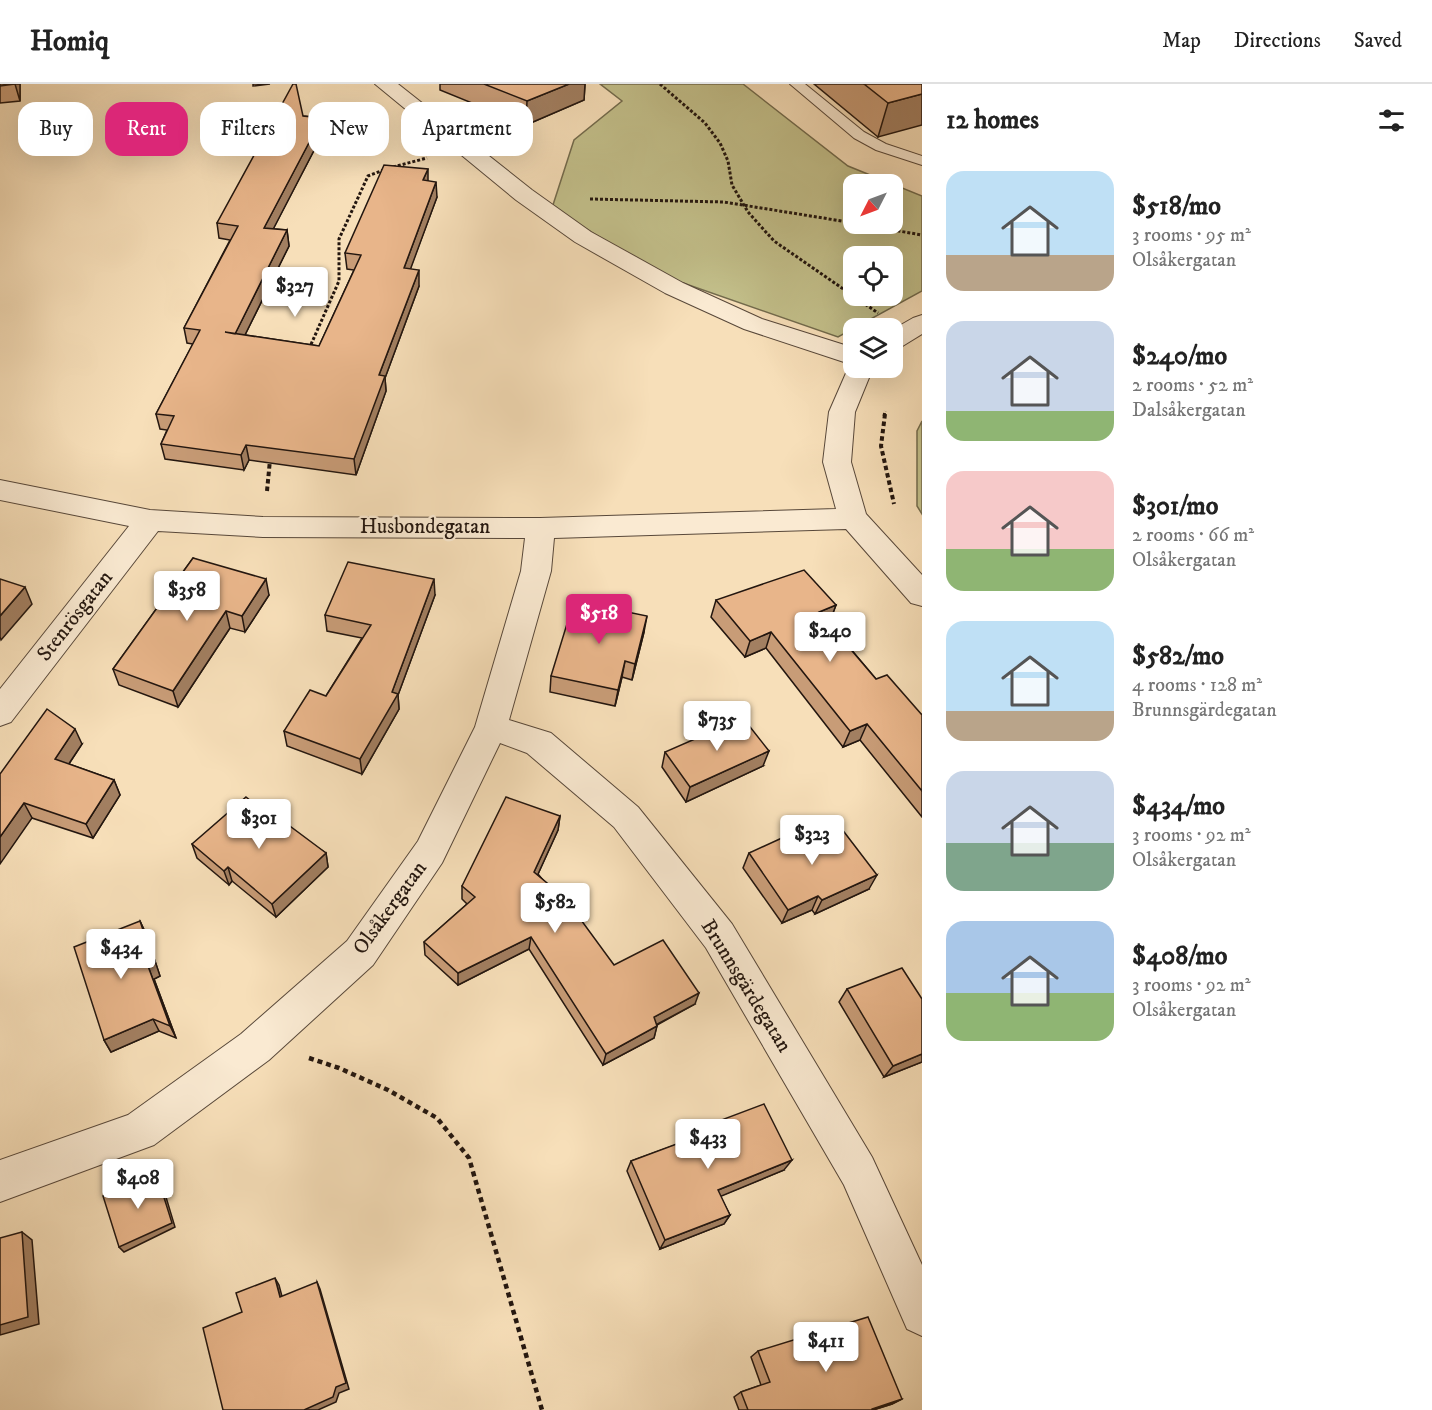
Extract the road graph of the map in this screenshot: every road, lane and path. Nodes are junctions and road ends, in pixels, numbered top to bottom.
1 (385, 84) edge
2 (660, 84) edge
3 (797, 84) edge
4 (408, 102) edge
5 (435, 156) edge
6 (475, 156) edge
7 (922, 161) edge
8 (524, 195) junction
9 (744, 205) junction
10 (843, 221) edge
11 (903, 232) edge
12 (922, 235) edge
13 (880, 315) dead end
14 (922, 323) edge
15 (903, 334) edge
16 (843, 353) edge
17 (306, 355) edge
18 (856, 378) edge
19 (886, 403) dead end
20 (271, 452) edge
21 (0, 490) edge
22 (897, 513) dead end
23 (853, 518) junction
24 (150, 520) junction
25 (263, 527) junction
26 (540, 528) junction
27 (922, 595) edge
28 (0, 713) edge
29 (491, 727) junction
30 (270, 1034) junction
31 (0, 1181) edge
32 (922, 1314) edge
33 (542, 1410) edge

1 - 4 street
2 - 9 path
3 - 7 lane
5 - 17 path
6 - 8 street
8 - 9 path
8 - 16 street
9 - 10 path
9 - 13 path
11 - 12 path
14 - 15 street
18 - 23 street
19 - 22 path
20 - 25 path
21 - 24 street, Husbondegatan
23 - 26 street, Husbondegatan
23 - 27 street
24 - 25 street, Husbondegatan
24 - 28 street, Stenrösgatan
25 - 26 street, Husbondegatan
26 - 29 street, Olsåkergatan
29 - 30 street, Olsåkergatan
29 - 32 street, Brunnsgärdegatan
30 - 31 street, Olsåkergatan
30 - 33 path

